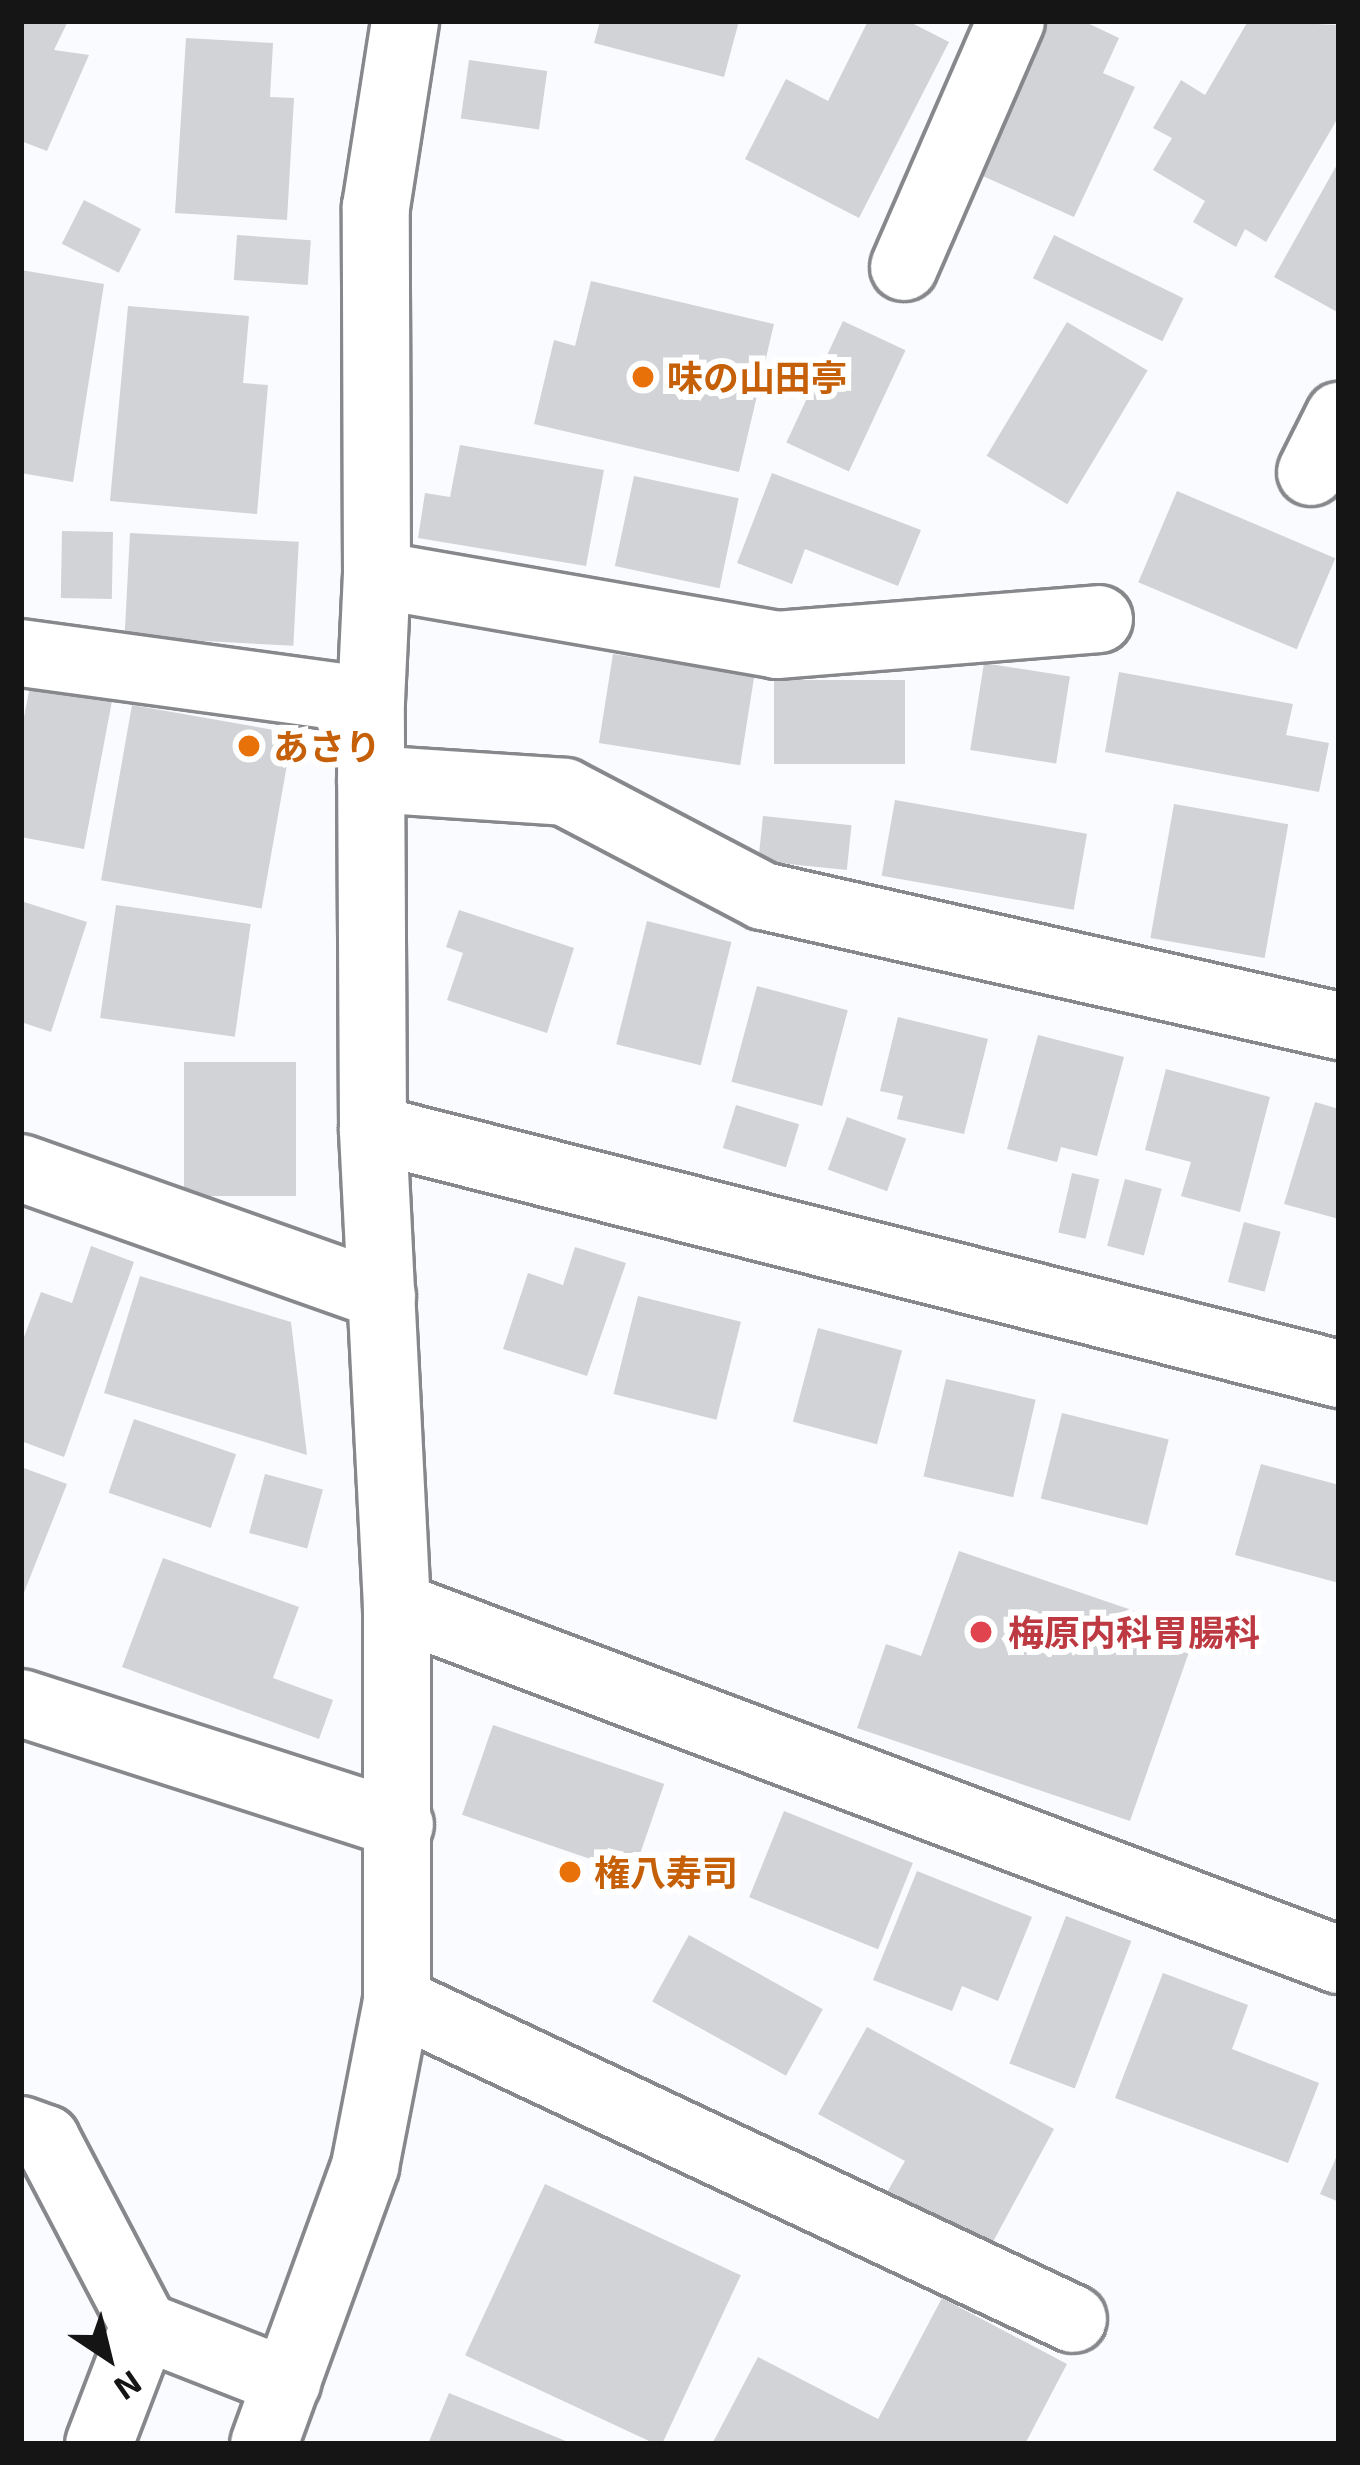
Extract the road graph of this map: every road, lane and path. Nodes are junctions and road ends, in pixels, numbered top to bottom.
1 (405, 21) edge
2 (1011, 21) edge
3 (904, 267) dead end
4 (377, 575) junction
5 (1100, 619) dead end
6 (21, 653) edge
7 (371, 701) junction
8 (371, 779) junction
9 (1339, 1026) edge
10 (373, 1129) junction
11 (21, 1168) edge
12 (382, 1296) junction
13 (1339, 1374) edge
14 (398, 1606) junction
15 (21, 1703) edge
16 (400, 1825) junction
17 (1339, 1960) edge
18 (397, 2001) junction
19 (21, 2130) edge
20 (1073, 2319) dead end
21 (144, 2326) junction
22 (286, 2382) junction
23 (99, 2444) edge
24 (264, 2444) edge

1 - 4 street
2 - 3 street
4 - 5 street
4 - 7 street
6 - 7 street
7 - 8 street
8 - 9 street
8 - 10 street
10 - 12 street
10 - 13 street
11 - 12 street
12 - 14 street
14 - 16 street
14 - 17 street
15 - 16 street
16 - 18 street
18 - 20 street
18 - 22 street
19 - 21 street
21 - 22 street
21 - 23 street
22 - 24 street

